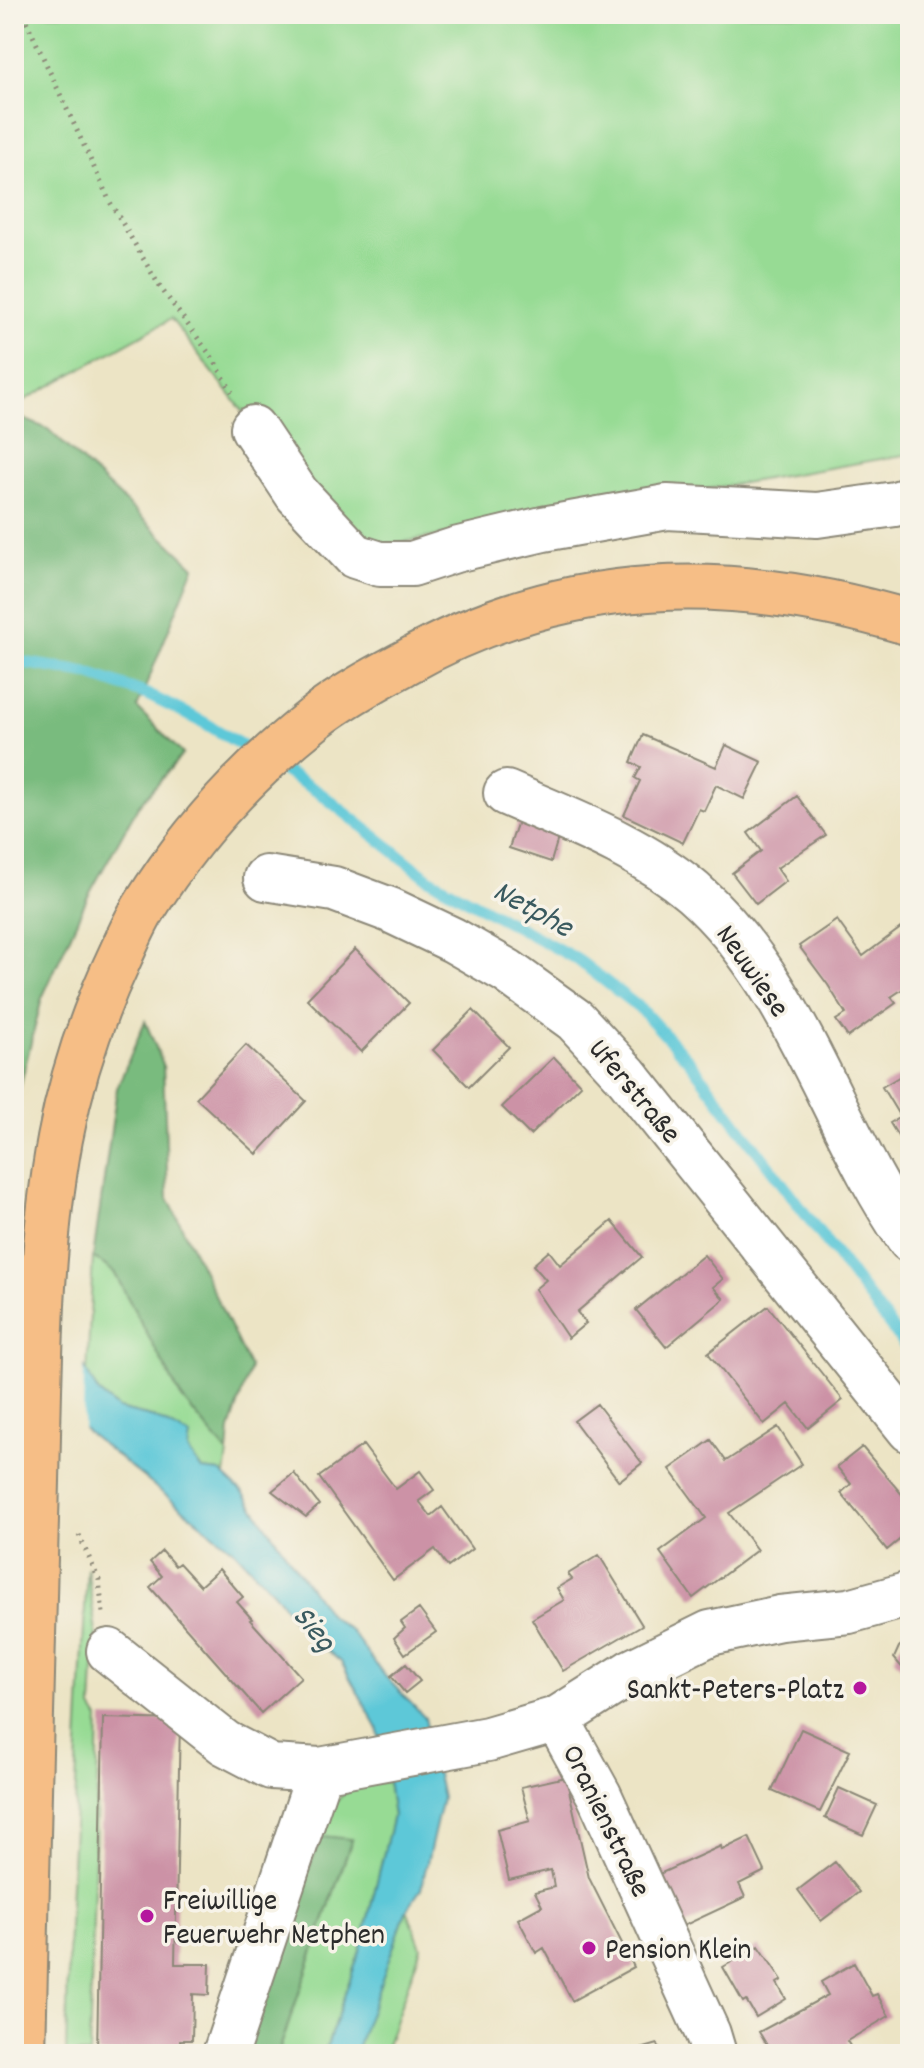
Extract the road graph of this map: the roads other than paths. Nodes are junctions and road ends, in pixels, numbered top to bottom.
1 (253, 428) road end
2 (910, 499) edge
3 (910, 623) edge
4 (506, 793) dead end
5 (266, 878) dead end
6 (910, 1240) edge
7 (28, 1306) edge
8 (910, 1430) edge
9 (910, 1594) edge
10 (109, 1651) road end
11 (557, 1719) junction
12 (331, 1768) junction
13 (23, 2054) edge
14 (225, 2054) edge
15 (714, 2054) edge

1 - 2 street
3 - 7 main road
4 - 6 street, Neuwiese
5 - 8 street, Uferstraße
7 - 13 main road
9 - 11 street
10 - 12 street
11 - 12 street
11 - 15 street, Oranienstraße
12 - 14 street

